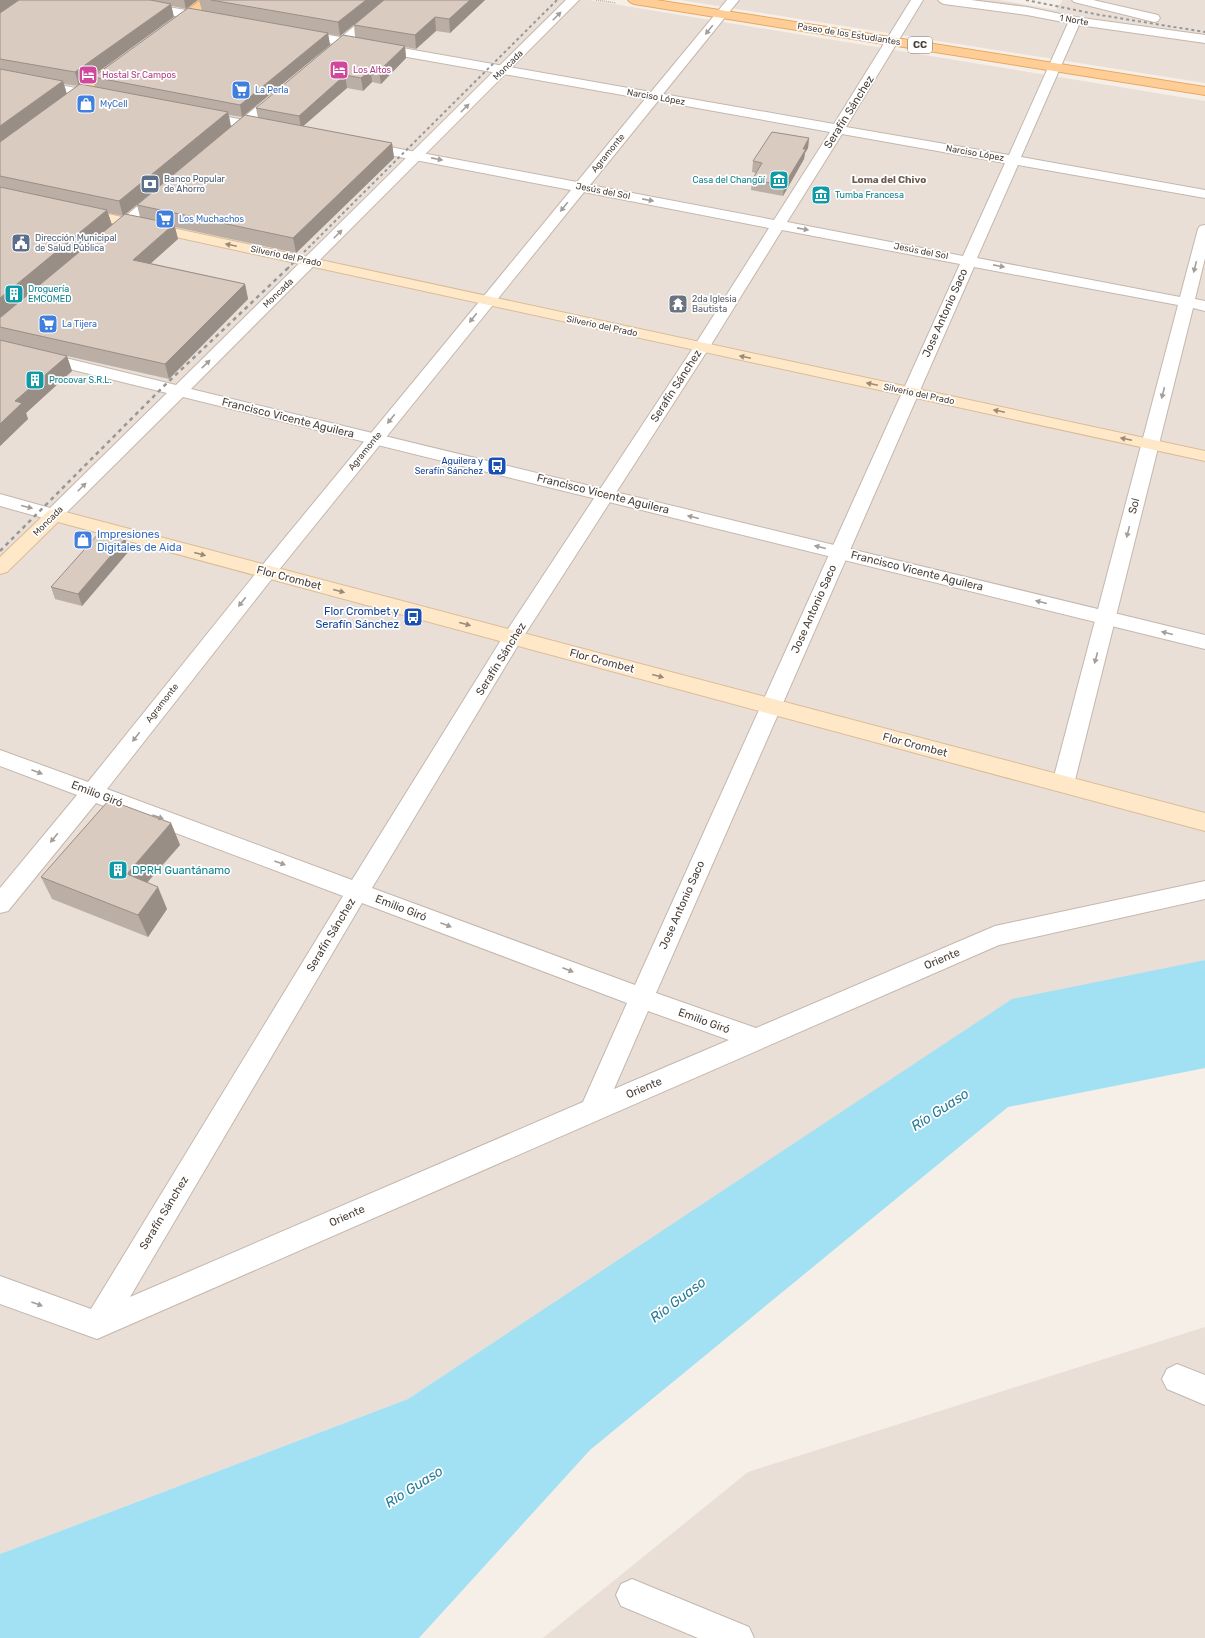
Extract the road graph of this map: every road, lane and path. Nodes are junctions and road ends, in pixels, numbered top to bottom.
1 (107, 0) edge
2 (209, 0) edge
3 (393, 0) edge
4 (573, 0) edge
5 (634, 0) edge
6 (733, 0) edge
7 (917, 0) edge
8 (944, 0) edge
9 (1078, 0) edge
10 (189, 14) junction
11 (722, 14) junction
12 (220, 20) edge
13 (1163, 20) dead end
14 (1075, 21) junction
15 (289, 32) edge
16 (163, 33) edge
17 (1205, 39) edge
18 (893, 41) junction
19 (343, 42) junction
20 (132, 56) edge
21 (314, 66) edge
22 (1054, 67) junction
23 (504, 70) junction
24 (0, 77) edge
25 (291, 85) edge
26 (1205, 91) edge
27 (81, 93) junction
28 (654, 97) junction
29 (112, 99) edge
30 (56, 111) edge
31 (190, 114) edge
32 (245, 124) junction
33 (839, 129) junction
34 (283, 131) edge
35 (351, 143) edge
36 (221, 144) edge
37 (418, 156) junction
38 (1014, 160) junction
39 (174, 183) edge
40 (580, 187) junction
41 (1205, 194) edge
42 (67, 209) edge
43 (127, 222) junction
44 (778, 224) junction
45 (1205, 229) edge
46 (114, 232) edge
47 (969, 260) junction
48 (310, 262) junction
49 (488, 301) junction
50 (1186, 302) junction
51 (1205, 306) edge
52 (0, 347) edge
53 (701, 348) junction
54 (178, 391) junction
55 (910, 392) junction
56 (375, 439) junction
57 (1150, 444) junction
58 (1205, 456) edge
59 (605, 495) junction
60 (0, 500) edge
61 (54, 515) junction
62 (839, 552) junction
63 (0, 568) edge
64 (267, 572) junction
65 (1106, 618) junction
66 (513, 637) junction
67 (1205, 642) edge
68 (771, 706) junction
69 (0, 758) edge
70 (1063, 784) junction
71 (92, 792) junction
72 (1205, 822) edge
73 (1205, 890) edge
74 (357, 892) junction
75 (0, 904) edge
76 (641, 998) junction
77 (757, 1040) junction
78 (592, 1110) junction
79 (0, 1290) edge
80 (97, 1326) junction
81 (1177, 1379) dead end
82 (1205, 1390) edge
83 (632, 1595) dead end
84 (738, 1638) edge

1 - 10 street
2 - 10 main road
3 - 19 street
23 -> 4 street, Moncada
5 - 11 main road, Paseo de los Estudiantes / CC
6 - 11 street, Agramonte
7 - 18 street, Serafín Sánchez
8 - 14 street, 1 Norte
9 - 13 street, 1 Norte
10 - 12 street
10 - 16 main road
11 - 18 main road, Paseo de los Estudiantes / CC
11 -> 28 street, Agramonte
14 - 17 street, 1 Norte
14 - 22 street, Jose Antonio Saco
15 - 19 street, Narciso López
18 - 22 main road, Paseo de los Estudiantes / CC
18 - 33 street, Serafín Sánchez
19 - 21 street
19 - 23 street, Narciso López
20 - 27 main road
22 - 26 main road, Paseo de los Estudiantes / CC
22 - 38 street, Jose Antonio Saco
23 - 28 street, Narciso López
37 -> 23 street, Moncada
24 - 27 street
25 - 32 street
27 - 29 street
27 - 30 main road
28 - 33 street, Narciso López
28 - 40 street, Agramonte
31 - 32 street
32 - 34 street
32 - 36 street
33 - 38 street, Narciso López
33 - 44 street, Serafín Sánchez
35 - 37 street, Jesús del Sol
37 -> 40 street, Jesús del Sol
48 -> 37 street, Moncada
38 - 41 street, Narciso López
38 - 47 street, Jose Antonio Saco
39 - 43 street
40 -> 44 street, Jesús del Sol
40 -> 49 street, Agramonte
42 - 43 main road, Silverio del Prado
43 - 46 main road
48 -> 43 main road, Silverio del Prado
44 -> 47 street, Jesús del Sol
44 - 53 street, Serafín Sánchez
45 -> 50 street, Sol
47 -> 50 street, Jesús del Sol
47 - 55 street, Jose Antonio Saco
48 - 49 main road, Silverio del Prado
54 -> 48 street, Moncada
49 - 53 main road, Silverio del Prado
49 -> 56 street, Agramonte
50 - 51 street, Jesús del Sol
50 -> 57 street, Sol
52 - 54 street, Francisco Vicente Aguilera
55 -> 53 main road, Silverio del Prado
53 - 59 street, Serafín Sánchez
54 - 56 street, Francisco Vicente Aguilera
61 -> 54 street, Moncada
57 -> 55 main road, Silverio del Prado
55 - 62 street, Jose Antonio Saco
56 - 59 street, Francisco Vicente Aguilera
56 - 64 street, Agramonte
57 - 58 main road, Silverio del Prado
57 -> 65 street, Sol
62 -> 59 street, Francisco Vicente Aguilera
59 - 66 street, Serafín Sánchez
60 -> 61 street, Flor Crombet
61 - 63 main road, Moncada
61 -> 64 main road, Flor Crombet
65 -> 62 street, Francisco Vicente Aguilera
62 - 68 street, Jose Antonio Saco
64 -> 66 main road, Flor Crombet
64 -> 71 street, Agramonte
67 -> 65 street, Francisco Vicente Aguilera
65 -> 70 street, Sol
66 -> 68 main road, Flor Crombet
66 - 74 street, Serafín Sánchez
68 - 70 main road, Flor Crombet
68 - 76 street, Jose Antonio Saco
69 -> 71 street, Emilio Giró
70 - 72 main road, Flor Crombet
71 -> 74 street, Emilio Giró
71 -> 75 street, Agramonte
73 - 77 street, Oriente
74 -> 76 street, Emilio Giró
74 - 80 street, Serafín Sánchez
76 - 77 street, Emilio Giró
76 - 78 street, Jose Antonio Saco
77 - 78 street, Oriente
78 - 80 street, Oriente
79 -> 80 street
81 - 82 street
83 - 84 street

